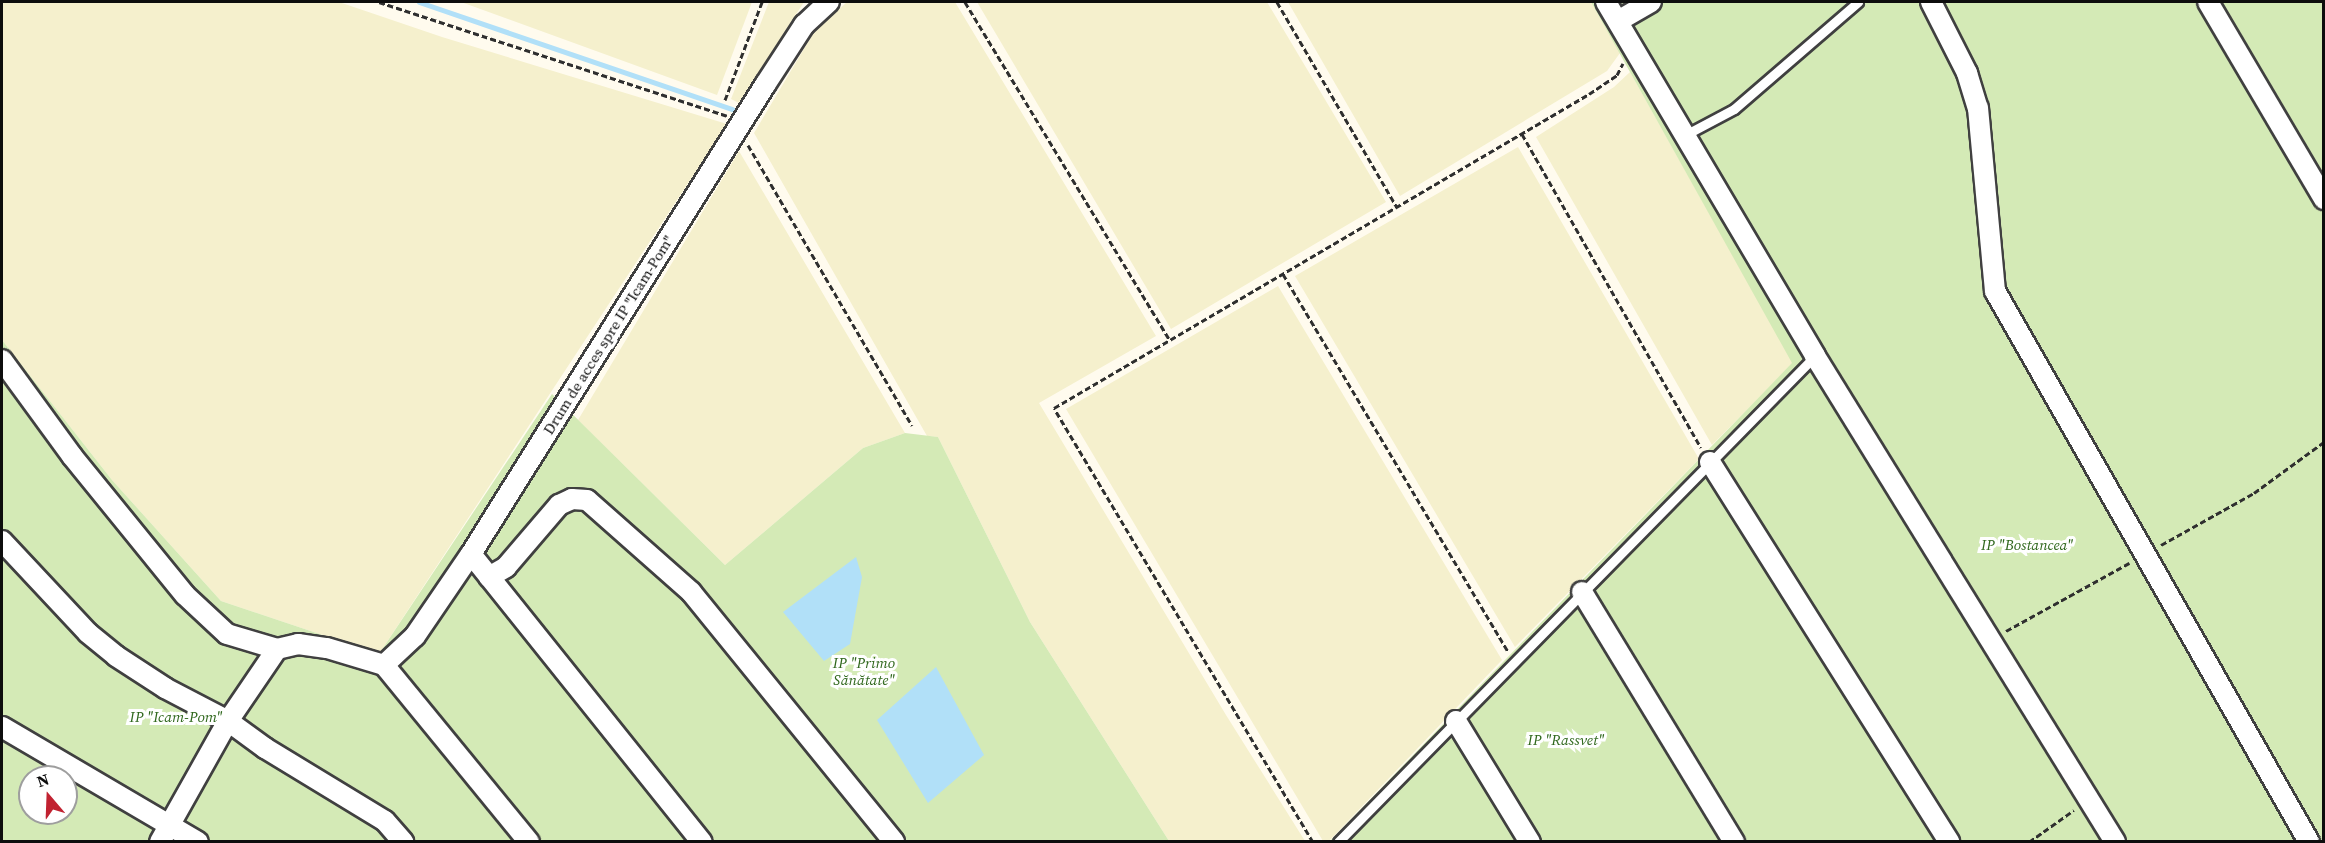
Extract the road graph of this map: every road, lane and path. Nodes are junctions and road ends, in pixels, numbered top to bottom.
1 (380, 2) edge
2 (762, 2) edge
3 (829, 2) edge
4 (965, 2) edge
5 (1277, 2) edge
6 (1606, 2) edge
7 (1651, 2) edge
8 (1858, 2) edge
9 (1931, 2) edge
10 (2208, 2) edge
11 (1618, 21) junction
12 (1632, 45) junction
13 (726, 100) dead end
14 (740, 125) junction
15 (1522, 134) junction
16 (1685, 135) junction
17 (2324, 199) edge
18 (1397, 207) junction
19 (1283, 274) junction
20 (1170, 340) junction
21 (1815, 356) junction
22 (2, 360) edge
23 (912, 426) dead end
24 (1710, 462) junction
25 (2, 541) edge
26 (471, 554) junction
27 (489, 577) junction
28 (1582, 592) junction
29 (277, 650) junction
30 (1514, 662) junction
31 (384, 665) junction
32 (1456, 721) junction
33 (228, 722) junction
34 (2, 727) edge
35 (2091, 798) junction
36 (169, 823) junction
37 (160, 842) edge
38 (198, 842) edge
39 (403, 842) edge
40 (529, 842) edge
41 (702, 842) edge
42 (894, 842) edge
43 (1313, 842) edge
44 (1338, 842) edge
45 (1530, 842) edge
46 (1734, 842) edge
47 (1949, 842) edge
48 (2029, 842) edge
49 (2115, 842) edge
50 (2309, 842) edge

1 - 14 path
2 - 13 path
3 - 14 street, Drum de acces spre IP "Icam-Pom"
4 - 20 path
5 - 18 path
6 - 11 street
7 - 11 street
8 - 16 lane
9 - 50 street
10 - 17 street
11 - 12 street
12 - 15 path
12 - 16 street
14 - 23 path
14 - 26 street, Drum de acces spre IP "Icam-Pom"
15 - 18 path
15 - 24 path
16 - 21 street
18 - 19 path
19 - 20 path
19 - 30 path
20 - 43 path
21 - 24 lane
21 - 35 street
22 - 29 street
24 - 28 lane
24 - 47 street
25 - 33 street
26 - 27 street
26 - 31 street, Drum de acces spre IP "Icam-Pom"
27 - 41 street
27 - 42 street
28 - 30 lane
28 - 46 street
29 - 31 street
29 - 33 street
30 - 32 lane
31 - 40 street
32 - 44 lane
32 - 45 street
33 - 36 street
33 - 39 street
34 - 36 street
35 - 48 path
35 - 49 street
36 - 37 street
36 - 38 street

